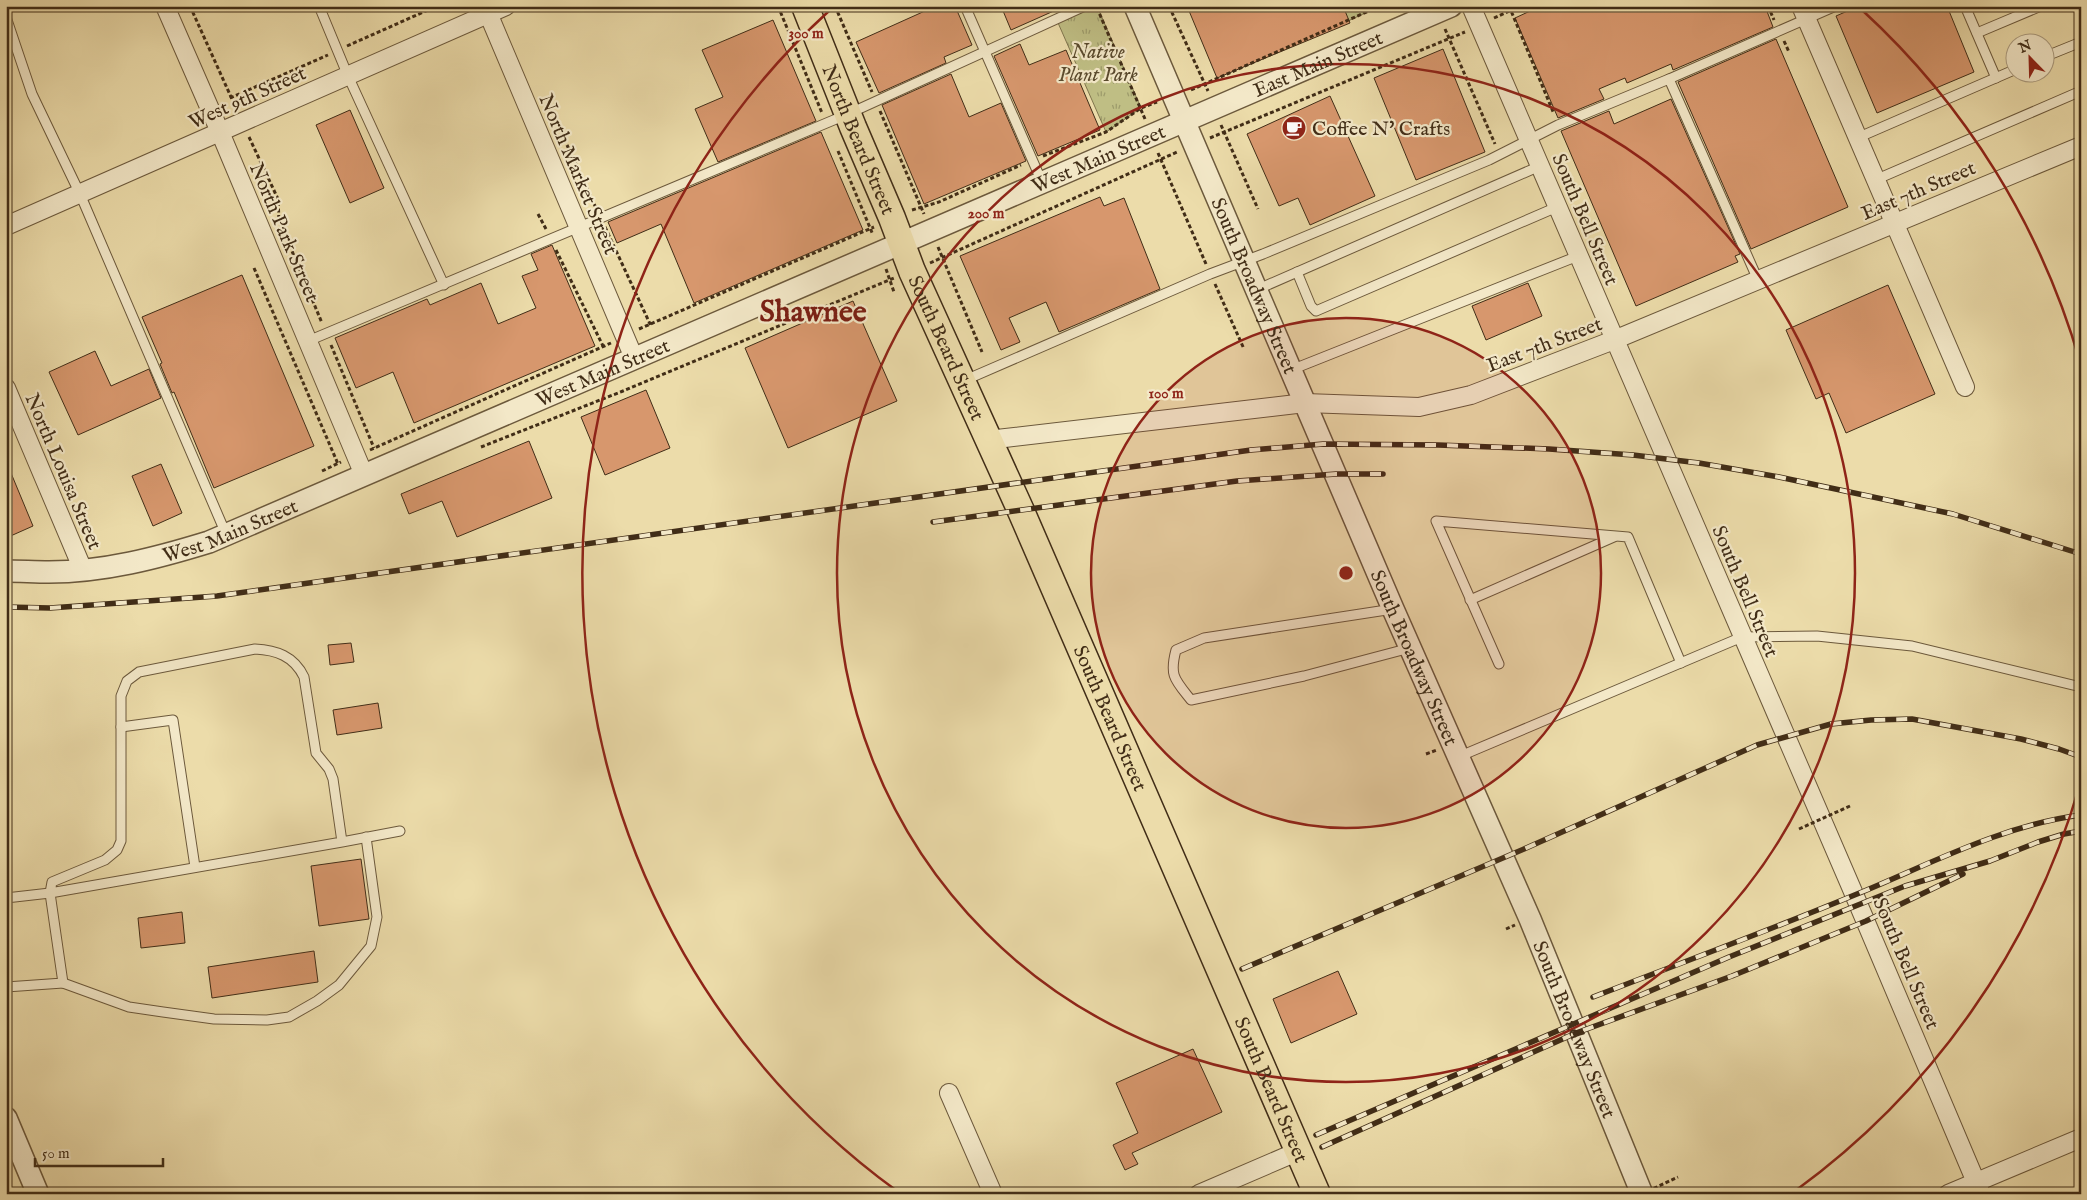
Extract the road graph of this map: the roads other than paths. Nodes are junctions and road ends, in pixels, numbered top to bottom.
1 (164, 6) edge
2 (318, 6) edge
3 (506, 6) edge
4 (806, 6) edge
5 (965, 6) edge
6 (1085, 6) edge
7 (1135, 6) edge
8 (1471, 6) edge
9 (1836, 6) edge
10 (1965, 6) edge
11 (2041, 6) edge
12 (486, 10) edge
13 (1443, 10) edge
14 (1804, 12) edge
15 (6, 17) edge
16 (1977, 33) junction
17 (2081, 42) edge
18 (984, 52) junction
19 (2054, 53) edge
20 (2004, 74) edge
21 (348, 76) junction
22 (1996, 78) junction
23 (1669, 79) junction
24 (2081, 90) edge
25 (848, 114) junction
26 (1184, 121) junction
27 (220, 132) junction
28 (1857, 138) junction
29 (1528, 140) junction
30 (2081, 146) edge
31 (1540, 166) junction
32 (1874, 180) junction
33 (1042, 182) junction
34 (80, 194) junction
35 (1558, 207) junction
36 (1894, 223) junction
37 (6, 226) edge
38 (579, 227) junction
39 (901, 243) junction
40 (1578, 256) junction
41 (1245, 261) junction
42 (1297, 272) junction
43 (1758, 280) junction
44 (444, 285) junction
45 (1256, 290) junction
46 (1614, 340) junction
47 (308, 341) junction
48 (634, 358) junction
49 (1291, 370) junction
50 (961, 382) junction
51 (1965, 387) dead end
52 (6, 388) edge
53 (1305, 403) junction
54 (988, 440) junction
55 (364, 475) junction
56 (226, 534) junction
57 (1615, 536) junction
58 (6, 570) edge
59 (83, 570) junction
60 (1470, 600) junction
61 (1393, 609) junction
62 (1742, 637) junction
63 (1410, 648) junction
64 (1681, 663) junction
65 (1499, 664) dead end
66 (2081, 687) edge
67 (121, 727) junction
68 (1458, 757) junction
69 (400, 831) dead end
70 (366, 837) junction
71 (342, 842) junction
72 (195, 867) junction
73 (50, 893) junction
74 (6, 898) edge
75 (63, 983) junction
76 (6, 987) edge
77 (949, 1093) dead end
78 (6, 1118) edge
79 (2081, 1138) edge
80 (1299, 1151) junction
81 (1978, 1188) edge
82 (38, 1194) edge
83 (993, 1194) edge
84 (1199, 1194) edge
85 (1317, 1194) edge
86 (1642, 1194) edge
87 (1948, 1194) edge

1 - 27 street, North Park Street
2 - 21 lane
3 - 12 street, West 9th Street
4 - 25 main road, North Beard Street
5 - 18 lane
6 - 18 lane
7 - 26 street, South Broadway Street
8 - 29 street, South Bell Street
9 - 14 lane
10 - 16 lane
11 - 16 lane
12 - 21 street, West 9th Street
12 - 38 street, North Market Street
13 - 26 street, East Main Street
14 - 23 lane
14 - 28 street
15 - 34 lane
16 - 22 lane
17 - 19 lane
18 - 25 lane
18 - 33 lane
20 - 22 lane
21 - 27 street, West 9th Street
21 - 44 lane
22 - 28 lane
23 - 29 lane
23 - 43 lane
24 - 32 lane
25 - 38 lane
25 - 39 main road, North Beard Street
26 - 33 street, West Main Street
26 - 41 street, South Broadway Street
27 - 34 street, West 9th Street
27 - 47 street, North Park Street
28 - 32 street
29 - 31 street, South Bell Street
29 - 41 lane
30 - 36 street, East 7th Street
31 - 35 street, South Bell Street
31 - 42 lane
32 - 36 street
33 - 39 street, West Main Street
34 - 37 street, West 9th Street
34 - 56 lane
35 - 40 street, South Bell Street
35 - 42 lane
36 - 43 street, East 7th Street
36 - 51 street
38 - 44 lane
38 - 48 street, North Market Street
39 - 48 street, West Main Street
39 - 50 main road, South Beard Street
40 - 46 street, South Bell Street
40 - 49 lane
41 - 45 street, South Broadway Street
41 - 50 lane
42 - 45 lane
43 - 46 street, East 7th Street
44 - 47 lane
45 - 49 street, South Broadway Street
46 - 53 street, East 7th Street
46 - 62 street, South Bell Street
47 - 55 street, North Park Street
48 - 55 street, West Main Street
49 - 53 street, South Broadway Street
50 - 54 main road, South Beard Street
52 - 59 street, North Louisa Street
53 - 54 street, East 7th Street
53 - 61 street, South Broadway Street
54 - 80 main road, South Beard Street
55 - 56 street, West Main Street
56 - 59 street, West Main Street
57 - 60 lane
57 - 60 lane
57 - 64 lane
58 - 59 street, West Main Street
60 - 65 lane
61 - 63 street, South Broadway Street
61 - 63 lane
62 - 64 lane
62 - 66 lane
62 - 81 street, South Bell Street
63 - 68 street, South Broadway Street
64 - 68 lane
67 - 71 lane
67 - 72 lane
67 - 73 lane
68 - 86 street, South Broadway Street
69 - 70 lane
70 - 71 lane
70 - 75 lane
71 - 72 lane
72 - 73 lane
73 - 74 lane
73 - 75 lane
75 - 76 lane
77 - 83 street
78 - 82 street
79 - 81 street
80 - 84 street
80 - 85 main road, South Beard Street
81 - 87 street

